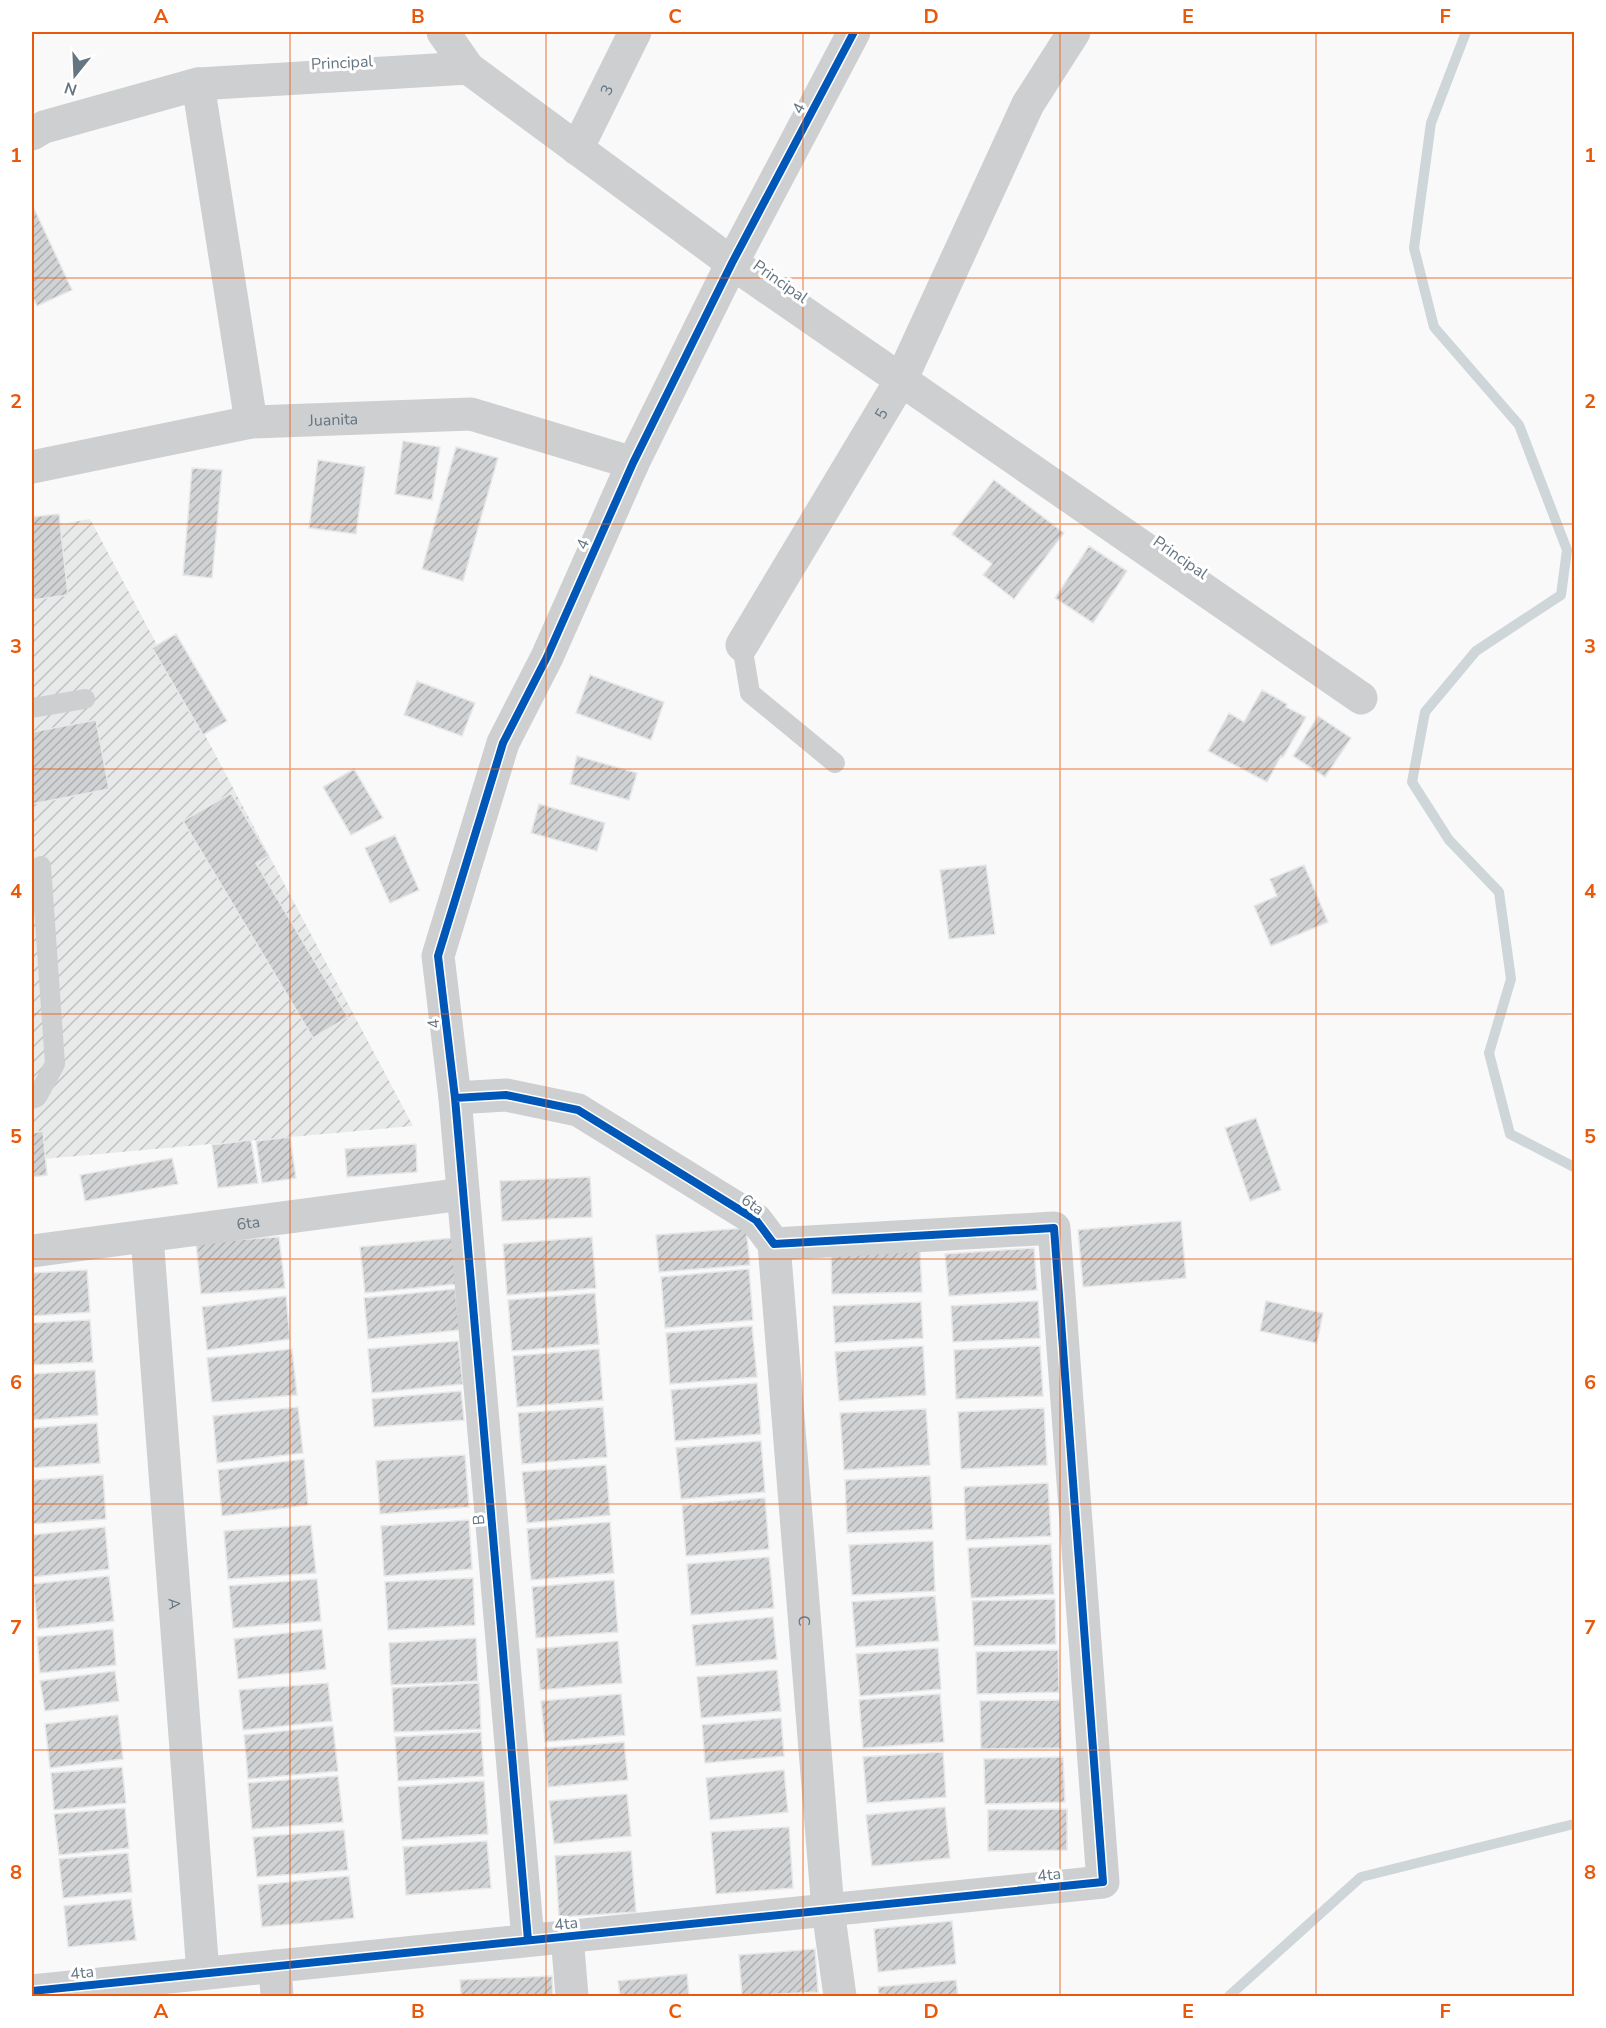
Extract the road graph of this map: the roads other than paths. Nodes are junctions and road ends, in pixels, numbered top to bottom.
1 (443, 32) edge
2 (635, 32) edge
3 (854, 32) edge
4 (1074, 32) edge
5 (468, 68) junction
6 (198, 84) junction
7 (32, 134) edge
8 (577, 149) junction
9 (732, 264) junction
10 (901, 380) junction
11 (251, 422) junction
12 (633, 463) junction
13 (32, 467) edge
14 (742, 645) joint
15 (1361, 698) dead end
16 (85, 699) dead end
17 (32, 708) edge
18 (835, 763) dead end
19 (40, 866) dead end
20 (455, 1098) junction
21 (32, 1099) edge
22 (463, 1194) junction
23 (147, 1236) junction
24 (774, 1244) junction
25 (32, 1251) edge
26 (828, 1910) junction
27 (567, 1936) junction
28 (528, 1940) junction
29 (203, 1973) junction
30 (276, 1981) edge
31 (32, 1990) edge
32 (572, 1996) edge
33 (840, 1996) edge

1 - 5 street
2 - 8 street, 3
3 - 9 street, 4
4 - 10 street, 5
5 - 6 street, Principal
5 - 8 street, Principal
6 - 7 street, Principal
6 - 11 street
8 - 9 street, Principal
9 - 10 street, Principal
9 - 12 street, 4
10 - 14 street, 5
10 - 15 street, Principal
11 - 12 street, Juanita
11 - 13 street, Juanita
12 - 20 street, 4
14 - 18 lane, 5
16 - 17 lane
19 - 21 lane
20 - 22 street, B
20 - 24 street, 6ta
22 - 23 street, 6ta
22 - 28 street, B
23 - 25 street, 6ta
23 - 29 street, A
24 - 26 street, C
24 - 26 street, 4ta
26 - 27 street, 4ta
26 - 33 street, C
27 - 28 street, 4ta
27 - 32 street
28 - 30 street, 4ta
29 - 30 street, 4ta
29 - 31 street, 4ta

